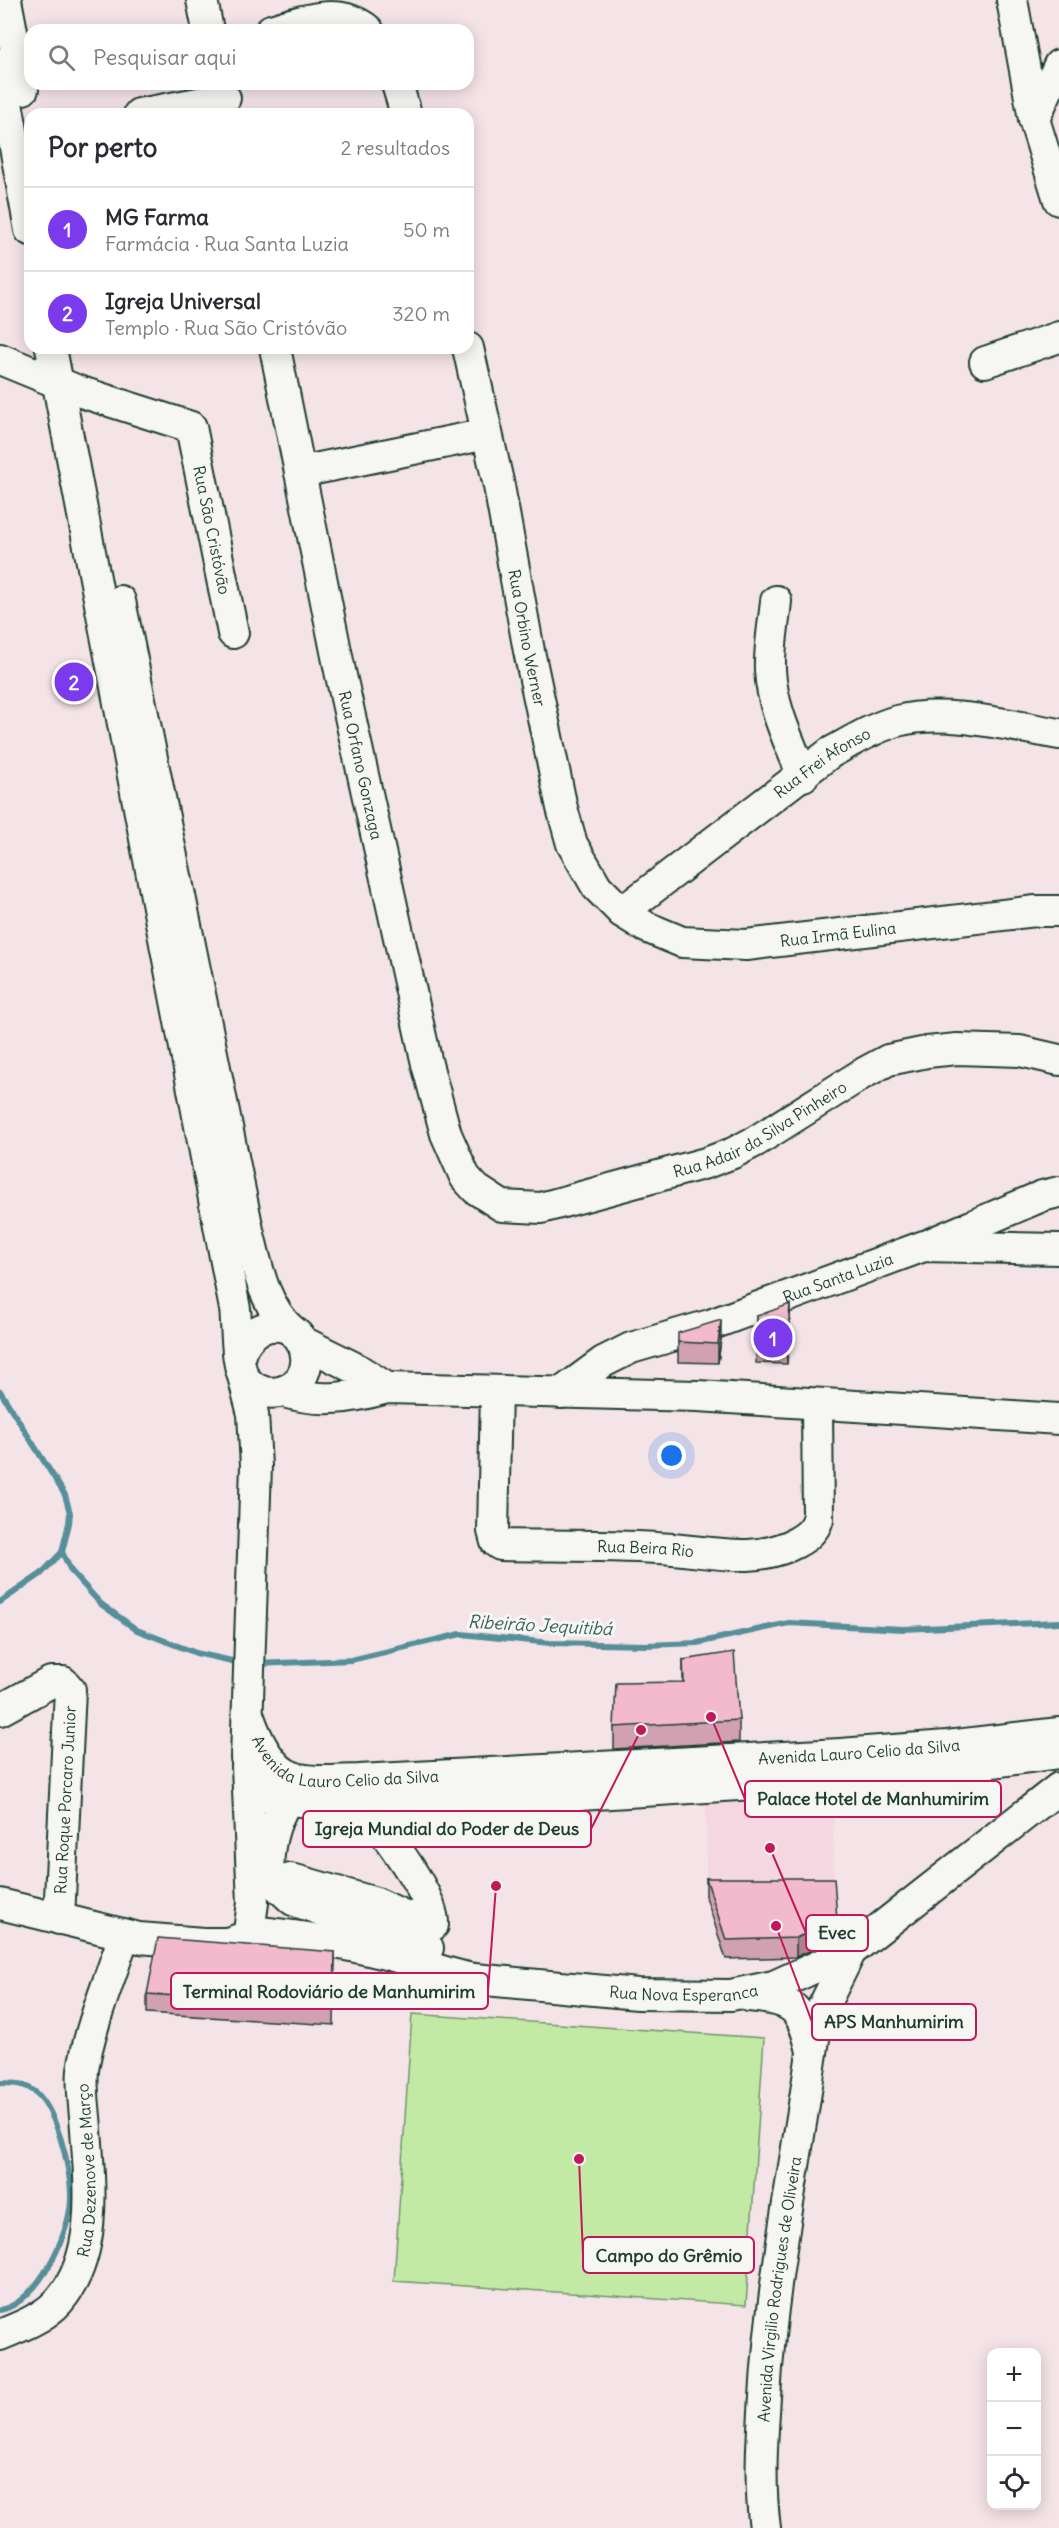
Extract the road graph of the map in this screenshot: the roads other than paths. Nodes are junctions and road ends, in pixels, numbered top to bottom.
1 (6, 0) edge
2 (202, 0) edge
3 (1012, 0) edge
4 (318, 8) edge
5 (207, 24) edge
6 (284, 24) edge
7 (356, 24) edge
8 (0, 64) edge
9 (1059, 65) edge
10 (399, 90) edge
11 (224, 99) edge
12 (173, 108) edge
13 (404, 108) edge
14 (1034, 119) junction
15 (24, 132) edge
16 (1059, 200) edge
17 (1059, 337) edge
18 (54, 354) edge
19 (70, 354) edge
20 (276, 354) edge
21 (469, 354) edge
22 (0, 359) edge
23 (985, 362) dead end
24 (68, 388) junction
25 (488, 434) junction
26 (300, 472) junction
27 (776, 601) dead end
28 (232, 633) dead end
29 (1059, 734) edge
30 (803, 776) junction
31 (1059, 911) edge
32 (622, 912) junction
33 (1059, 1060) edge
34 (465, 1177) joint
35 (1059, 1191) edge
36 (924, 1246) junction
37 (1059, 1249) edge
38 (297, 1336) junction
39 (241, 1367) junction
40 (387, 1388) junction
41 (496, 1391) junction
42 (282, 1392) junction
43 (561, 1392) junction
44 (817, 1405) junction
45 (1059, 1419) edge
46 (256, 1466) junction
47 (247, 1704) junction
48 (0, 1710) edge
49 (1059, 1733) edge
50 (1009, 1750) junction
51 (1059, 1754) edge
52 (246, 1758) junction
53 (1059, 1788) edge
54 (451, 1789) junction
55 (294, 1790) junction
56 (360, 1802) junction
57 (267, 1880) junction
58 (0, 1904) edge
59 (58, 1919) junction
60 (249, 1931) junction
61 (124, 1935) junction
62 (306, 1937) junction
63 (850, 1951) junction
64 (507, 1965) dead end
65 (731, 1995) junction
66 (812, 2052) junction
67 (0, 2335) edge
68 (760, 2476) junction
69 (744, 2528) edge
70 (765, 2528) edge

1 - 15 street
2 - 5 street
3 - 14 street
4 - 6 street
4 - 7 street
8 - 15 street
9 - 14 street
10 - 13 street
11 - 12 street
14 - 16 street
17 - 23 street
18 - 24 street
19 - 24 street
20 - 26 street, Rua Orfano Gonzaga
21 - 25 street, Rua Orbino Werner
22 - 24 street
24 - 28 street, Rua São Cristóvão
24 - 38 street
24 - 39 street
25 - 26 street
25 - 32 street, Rua Orbino Werner
26 - 34 street, Rua Orfano Gonzaga
27 - 30 street
29 - 30 street, Rua Frei Afonso
30 - 32 street, Rua Frei Afonso
31 - 32 street, Rua Irmã Eulina
33 - 34 street, Rua Adair da Silva Pinheiro
35 - 36 street
36 - 37 street, Rua Santa Luzia
36 - 43 street, Rua Santa Luzia
38 - 39 street
38 - 40 street
38 - 42 street
39 - 42 street
39 - 46 street
40 - 41 street
40 - 42 street
41 - 43 street
41 - 44 street, Rua Beira Rio
42 - 46 street
43 - 44 street
44 - 45 street
46 - 47 street
47 - 52 street, Avenida Lauro Celio da Silva
47 - 55 street, Avenida Lauro Celio da Silva
48 - 59 street, Rua Roque Porcaro Junior
49 - 50 street, Avenida Lauro Celio da Silva
50 - 51 street, Avenida Lauro Celio da Silva
50 - 54 street, Avenida Lauro Celio da Silva
52 - 55 street, Avenida Lauro Celio da Silva
52 - 57 street
53 - 63 street, Rua Nova Esperanca
54 - 55 street, Avenida Lauro Celio da Silva
54 - 56 street, Avenida Lauro Celio da Silva
55 - 56 street, Avenida Lauro Celio da Silva
55 - 57 street
56 - 57 street
57 - 60 street
57 - 62 street
57 - 64 street
58 - 59 street, Rua Roque Porcaro Junior
59 - 61 street, Rua Roque Porcaro Junior
60 - 61 street, Rua Roque Porcaro Junior
60 - 62 street, Rua Nova Esperanca
61 - 67 street, Rua Dezenove de Março
62 - 65 street, Rua Nova Esperanca
63 - 65 street, Rua Nova Esperanca
63 - 66 street, Avenida Virgilio Rodrigues de Oliveira
65 - 66 street
66 - 68 street, Avenida Virgilio Rodrigues de Oliveira
68 - 69 street
68 - 70 street, Avenida Virgilio Rodrigues de Oliveira

